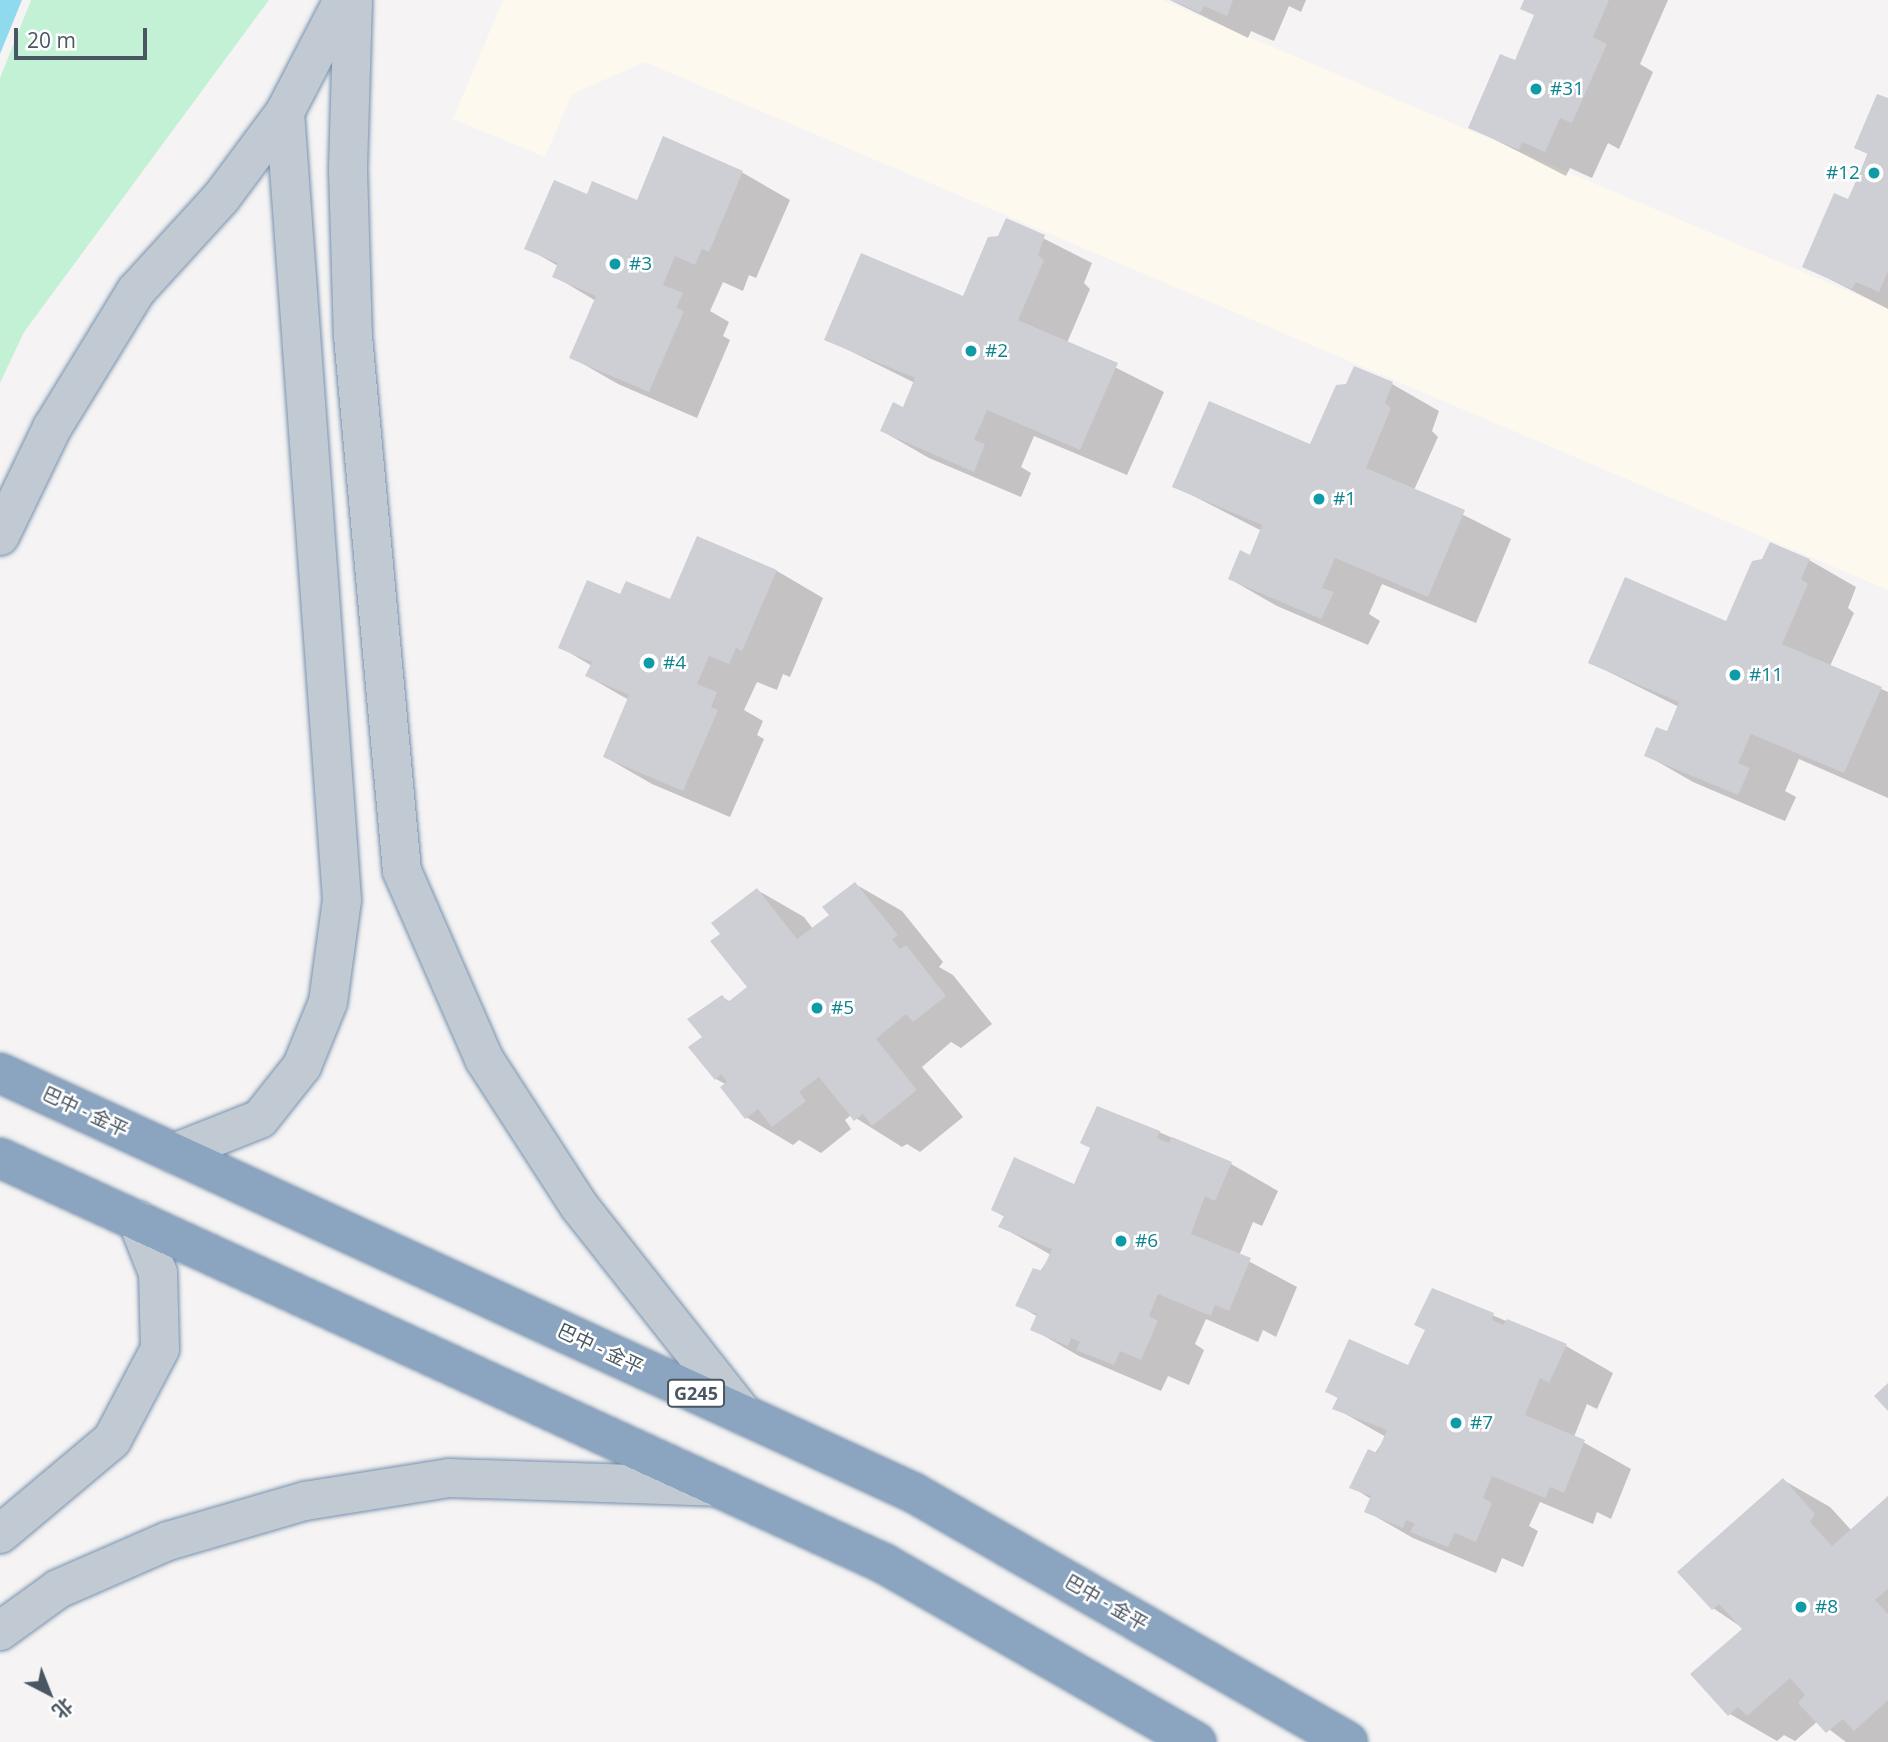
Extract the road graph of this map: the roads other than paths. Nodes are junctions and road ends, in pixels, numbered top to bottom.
1 (343, 0) edge
2 (353, 0) edge
3 (285, 112) junction
4 (0, 536) edge
5 (11, 1079) edge
6 (174, 1153) junction
7 (0, 1158) edge
8 (137, 1220) junction
9 (744, 1415) junction
10 (716, 1487) junction
11 (0, 1534) edge
12 (0, 1631) edge
13 (1196, 1742) edge
14 (1348, 1742) edge

1 - 3 street
2 - 9 street
3 - 4 street
3 - 6 street
5 - 6 highway, 巴中 - 金平 / G245
6 - 9 highway, 巴中 - 金平 / G245
7 - 8 highway
8 - 10 highway
8 - 11 street
9 - 14 highway, 巴中 - 金平 / G245
10 - 12 street
10 - 13 highway

